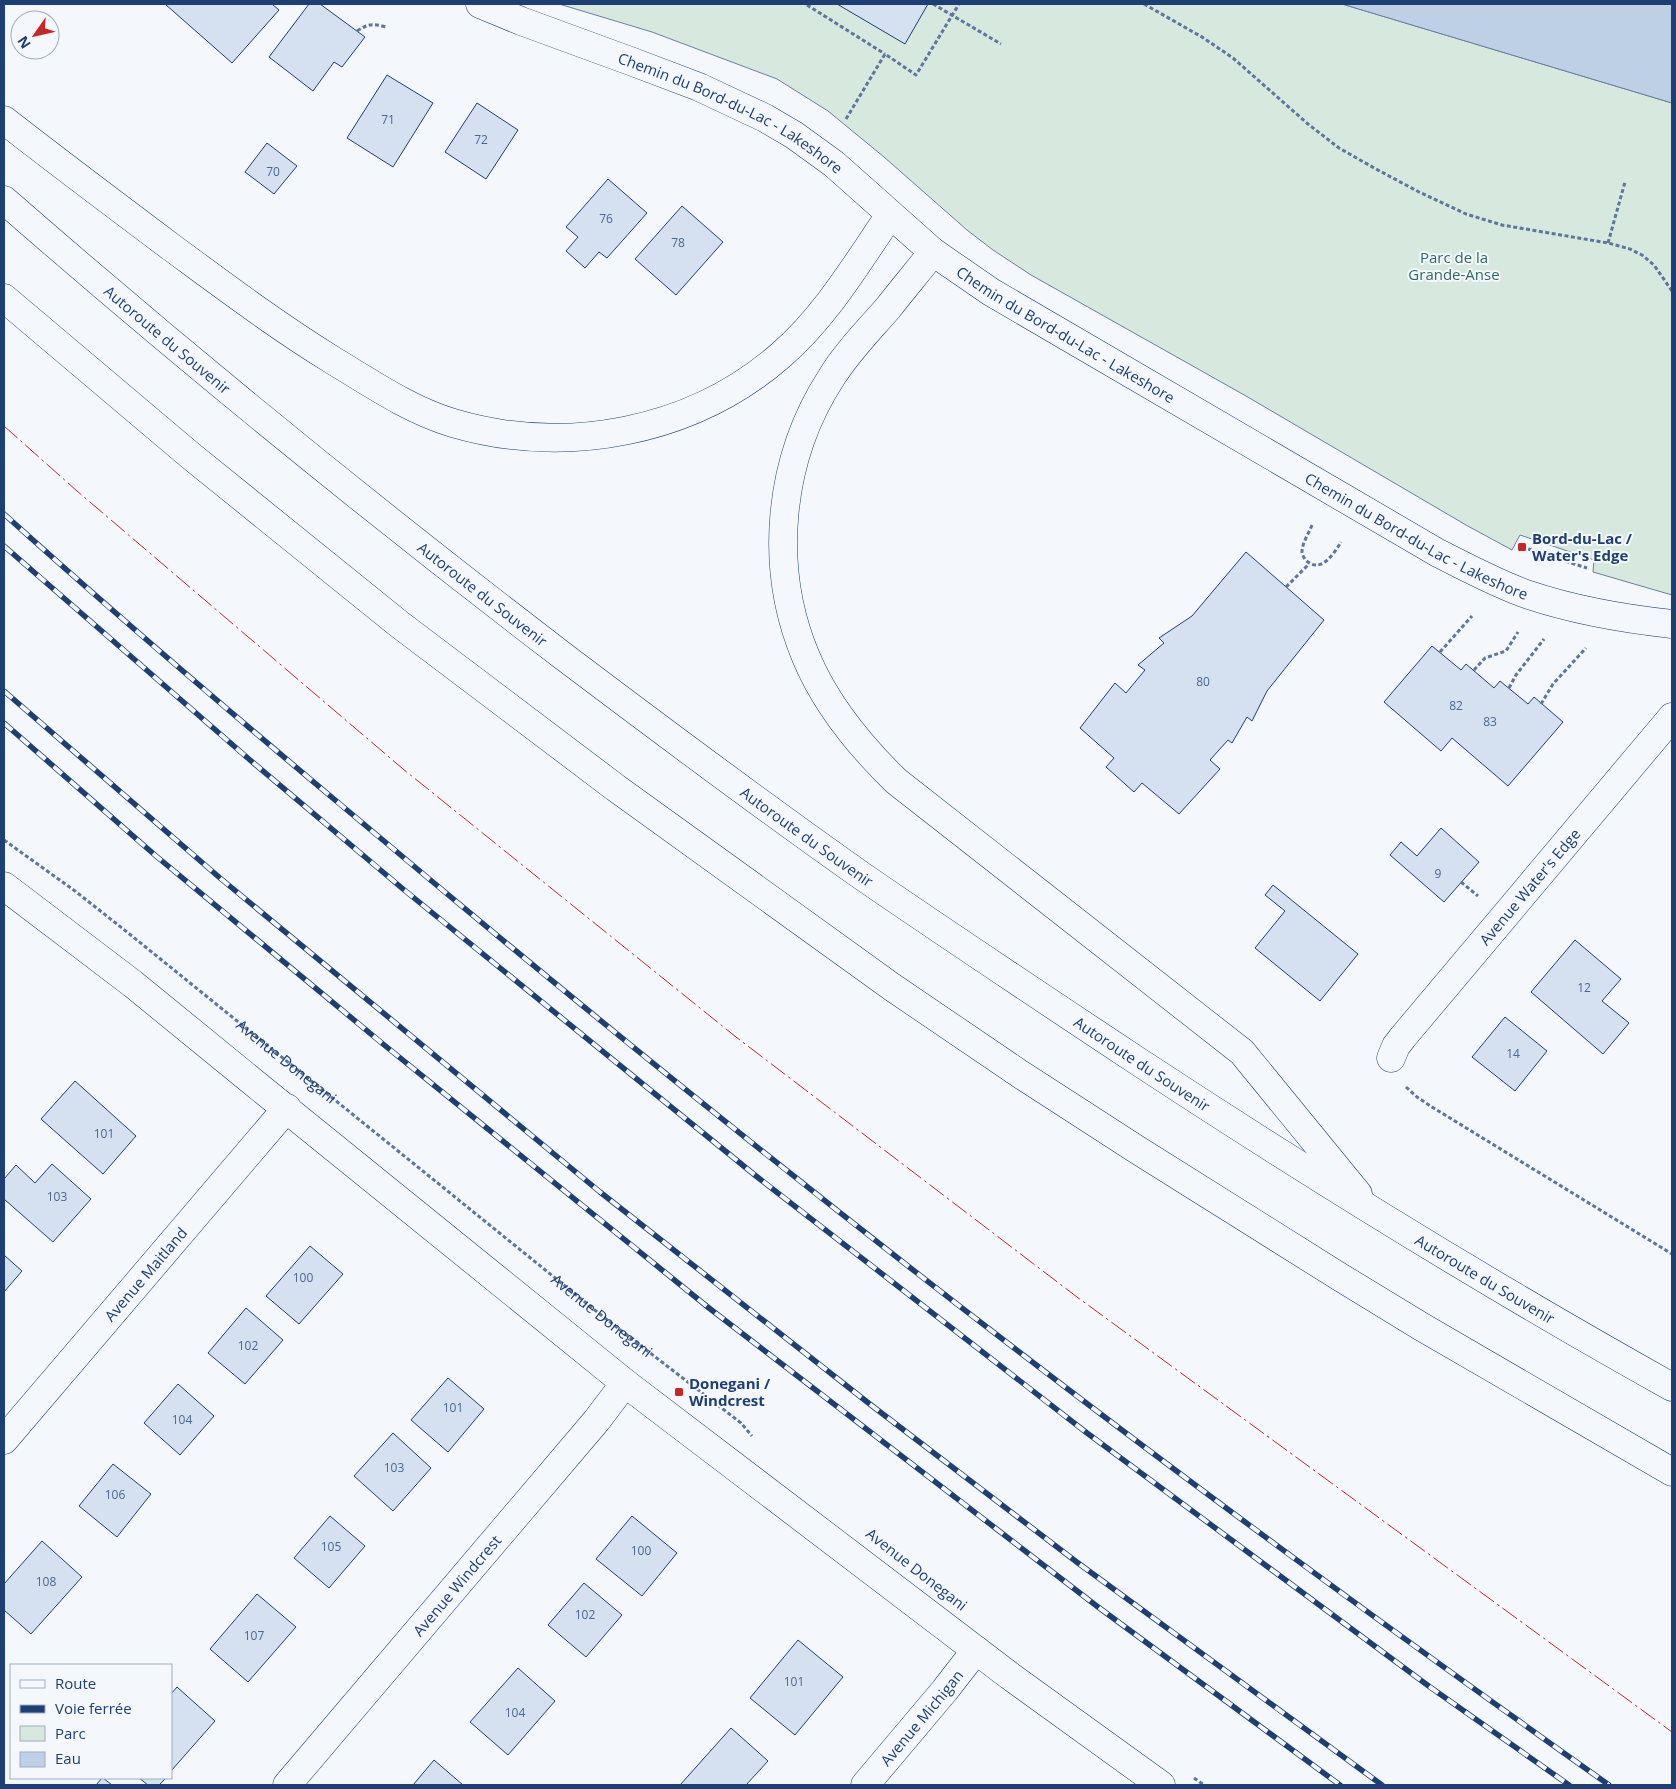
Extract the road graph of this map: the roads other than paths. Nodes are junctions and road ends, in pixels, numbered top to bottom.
1 (480, 4) edge
2 (4, 120) edge
3 (4, 200) edge
4 (890, 215) junction
5 (933, 252) junction
6 (4, 298) edge
7 (1672, 624) edge
8 (1672, 717) edge
9 (4, 886) edge
10 (1391, 1058) dead end
11 (286, 1108) junction
12 (1370, 1209) junction
13 (625, 1382) junction
14 (1672, 1387) edge
15 (4, 1440) edge
16 (1672, 1472) edge
17 (976, 1650) junction
18 (287, 1785) edge
19 (865, 1785) edge
20 (1161, 1785) edge

1 - 4 main road, Chemin du Bord-du-Lac - Lakeshore
2 - 4 main road
3 - 12 main road, Autoroute du Souvenir
4 - 5 main road, Chemin du Bord-du-Lac - Lakeshore
5 - 7 main road, Chemin du Bord-du-Lac - Lakeshore
5 - 12 main road
6 - 16 main road
8 - 10 main road, Avenue Water's Edge
9 - 11 main road, Avenue Donegani
11 - 13 main road, Avenue Donegani
11 - 15 main road, Avenue Maitland
12 - 14 main road, Autoroute du Souvenir
13 - 17 main road, Avenue Donegani
13 - 18 main road, Avenue Windcrest
17 - 19 main road, Avenue Michigan
17 - 20 main road, Avenue Donegani

